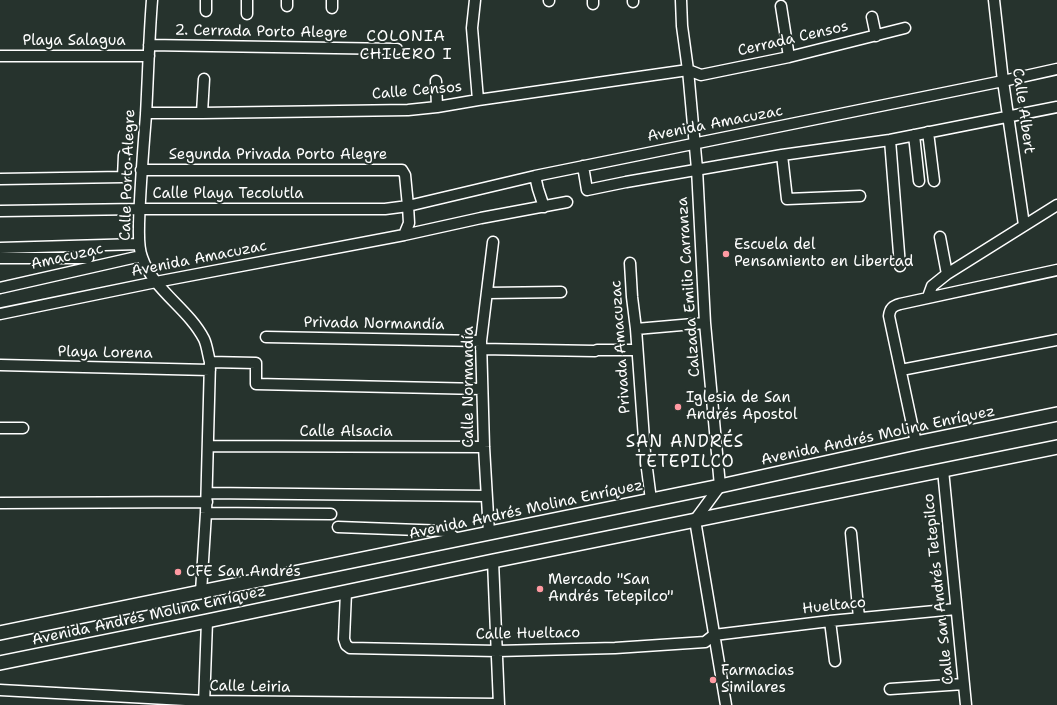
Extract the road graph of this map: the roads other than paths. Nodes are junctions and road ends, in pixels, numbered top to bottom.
1 (152, 0) edge
2 (206, 0) edge
3 (247, 0) edge
4 (475, 0) edge
5 (681, 0) edge
6 (994, 0) edge
7 (781, 6) dead end
8 (206, 11) dead end
9 (247, 14) dead end
10 (872, 17) dead end
11 (906, 28) dead end
12 (876, 36) junction
13 (149, 45) junction
14 (397, 49) dead end
15 (0, 56) edge
16 (149, 56) junction
17 (789, 57) junction
18 (1057, 69) edge
19 (688, 70) junction
20 (204, 79) dead end
21 (436, 81) dead end
22 (1003, 81) junction
23 (478, 100) junction
24 (437, 107) junction
25 (1057, 107) edge
26 (146, 113) junction
27 (202, 113) junction
28 (1008, 117) junction
29 (928, 132) junction
30 (914, 135) junction
31 (890, 140) junction
32 (694, 143) junction
33 (124, 155) dead end
34 (782, 155) junction
35 (583, 166) junction
36 (697, 169) junction
37 (141, 170) junction
38 (535, 176) junction
39 (0, 179) edge
40 (919, 181) dead end
41 (934, 181) dead end
42 (860, 196) dead end
43 (567, 202) dead end
44 (1057, 205) edge
45 (408, 206) junction
46 (544, 207) junction
47 (140, 209) junction
48 (0, 211) edge
49 (1024, 225) junction
50 (404, 235) junction
51 (940, 237) dead end
52 (492, 242) dead end
53 (139, 244) junction
54 (0, 248) edge
55 (141, 256) junction
56 (0, 258) edge
57 (88, 258) dead end
58 (630, 263) dead end
59 (900, 266) dead end
60 (1057, 270) edge
61 (947, 274) junction
62 (156, 282) junction
63 (0, 288) edge
64 (561, 292) dead end
65 (487, 294) junction
66 (928, 297) junction
67 (0, 314) edge
68 (705, 323) junction
69 (636, 329) junction
70 (266, 337) dead end
71 (1057, 340) edge
72 (481, 345) junction
73 (636, 350) junction
74 (0, 365) edge
75 (210, 366) junction
76 (901, 370) junction
77 (482, 389) junction
78 (1057, 414) edge
79 (0, 428) edge
80 (23, 428) dead end
81 (916, 443) junction
82 (208, 446) junction
83 (484, 447) junction
84 (1057, 447) edge
85 (943, 470) junction
86 (720, 486) junction
87 (486, 496) junction
88 (207, 498) junction
89 (651, 500) junction
90 (0, 503) edge
91 (206, 513) junction
92 (331, 514) dead end
93 (695, 520) junction
94 (338, 527) dead end
95 (489, 533) junction
96 (851, 533) dead end
97 (458, 540) junction
98 (493, 561) junction
99 (200, 592) junction
100 (346, 592) junction
101 (956, 609) junction
102 (859, 618) junction
103 (207, 621) junction
104 (830, 621) junction
105 (0, 633) edge
106 (714, 635) junction
107 (497, 651) junction
108 (835, 661) dead end
109 (0, 663) edge
110 (964, 684) junction
111 (890, 689) dead end
112 (0, 690) edge
113 (204, 703) edge
114 (499, 704) edge
115 (726, 705) edge
116 (966, 705) edge

1 - 13 street, Calle Porto Alegre
2 - 8 street
3 - 9 street
4 - 23 street
5 - 19 street, Calzada Emilio Carranza
6 - 22 street, Calle Albert
7 - 17 street
10 - 12 street
11 - 12 street, Cerrada Censos
12 - 17 street, Cerrada Censos
13 - 14 street, 2. Cerrada Porto Alegre
13 - 16 street, Calle Porto Alegre
15 - 16 street, Playa Salagua
16 - 26 street, Calle Porto Alegre
17 - 19 street, Cerrada Censos
18 - 22 street, Avenida Amacuzac
19 - 23 street, Calle Censos
19 - 32 street, Calzada Emilio Carranza
20 - 27 street
21 - 24 street
22 - 28 street, Calle Albert
22 - 32 street, Avenida Amacuzac
23 - 24 street, Calle Censos
24 - 27 street, Calle Censos
25 - 28 street
26 - 27 street, Calle Censos
26 - 37 street, Calle Porto Alegre
28 - 29 street
28 - 49 street, Calle Albert
29 - 30 street
29 - 41 street
30 - 31 street
30 - 40 street
31 - 34 street
31 - 59 street
32 - 35 street, Avenida Amacuzac
32 - 36 street, Calzada Emilio Carranza
33 - 39 street
34 - 36 street
34 - 42 street
35 - 36 street
35 - 38 street, Avenida Amacuzac
36 - 68 street, Calzada Emilio Carranza
37 - 45 street, Segunda Privada Porto Alegre
37 - 47 street, Calle Porto Alegre
38 - 45 street, Avenida Amacuzac
38 - 46 street
43 - 46 street, Avenida Amacuzac
44 - 49 street
45 - 47 street, Calle Playa Tecolutla
45 - 50 street
46 - 50 street, Avenida Amacuzac
47 - 48 street, Calle Playa Tecolutla
47 - 53 street, Calle Porto Alegre
49 - 61 street
50 - 62 street, Avenida Amacuzac
51 - 61 street
52 - 65 street, Calle Normandía
53 - 54 street
53 - 55 street, Calle Porto Alegre
55 - 62 street, Calle Porto Alegre
55 - 63 street, Amacuzac
56 - 57 street
58 - 69 street, Privada Amacuzac
60 - 66 street
61 - 66 street
62 - 67 street, Avenida Amacuzac
62 - 75 street, Calle Porto Alegre
64 - 65 street
65 - 72 street, Calle Normandía
66 - 76 street
68 - 69 street
68 - 86 street, Calzada Emilio Carranza
69 - 73 street, Privada Amacuzac
70 - 72 street, Privada Normandía
71 - 76 street
72 - 73 street, Privada Normandía
72 - 77 street, Calle Normandía
73 - 89 street, Privada Amacuzac
74 - 75 street, Playa Lorena
75 - 77 street, Playa Lorena
75 - 82 street, Calle Porto Alegre
76 - 81 street
77 - 83 street, Calle Normandía
78 - 81 main road, Avenida Andrés Molina Enríquez
79 - 80 street
81 - 86 main road, Avenida Andrés Molina Enríquez
82 - 83 street, Calle Alsacia
82 - 88 street, Calle Porto Alegre
83 - 87 street, Calle Normandía
84 - 85 main road, Avenida Andrés Molina Enríquez
85 - 93 main road, Avenida Andrés Molina Enríquez
85 - 101 street, Calle San Andrés Tetepilco
86 - 89 main road, Avenida Andrés Molina Enríquez
86 - 93 street
87 - 88 street
87 - 95 street, Calle Normandía
88 - 90 street
88 - 91 street, Calle Porto Alegre
89 - 95 main road, Avenida Andrés Molina Enríquez
91 - 92 street
91 - 99 street, Calle Porto Alegre
93 - 98 main road, Avenida Andrés Molina Enríquez
93 - 106 street
94 - 97 street
95 - 97 main road, Avenida Andrés Molina Enríquez
96 - 102 street
97 - 99 main road, Avenida Andrés Molina Enríquez
98 - 100 main road, Avenida Andrés Molina Enríquez
98 - 107 street
99 - 105 main road, Avenida Andrés Molina Enríquez
100 - 103 main road, Avenida Andrés Molina Enríquez
100 - 107 street, Calle Hueltaco
101 - 102 street, Hueltaco
101 - 110 street, Calle San Andrés Tetepilco
102 - 104 street, Hueltaco
103 - 109 main road, Avenida Andrés Molina Enríquez
103 - 113 street
104 - 106 street, Hueltaco
104 - 108 street
106 - 107 street, Calle Hueltaco
106 - 115 street
107 - 114 street
110 - 111 street
110 - 116 street, Calle San Andrés Tetepilco
112 - 113 street, Calle Leiria
113 - 114 street, Calle Leiria

